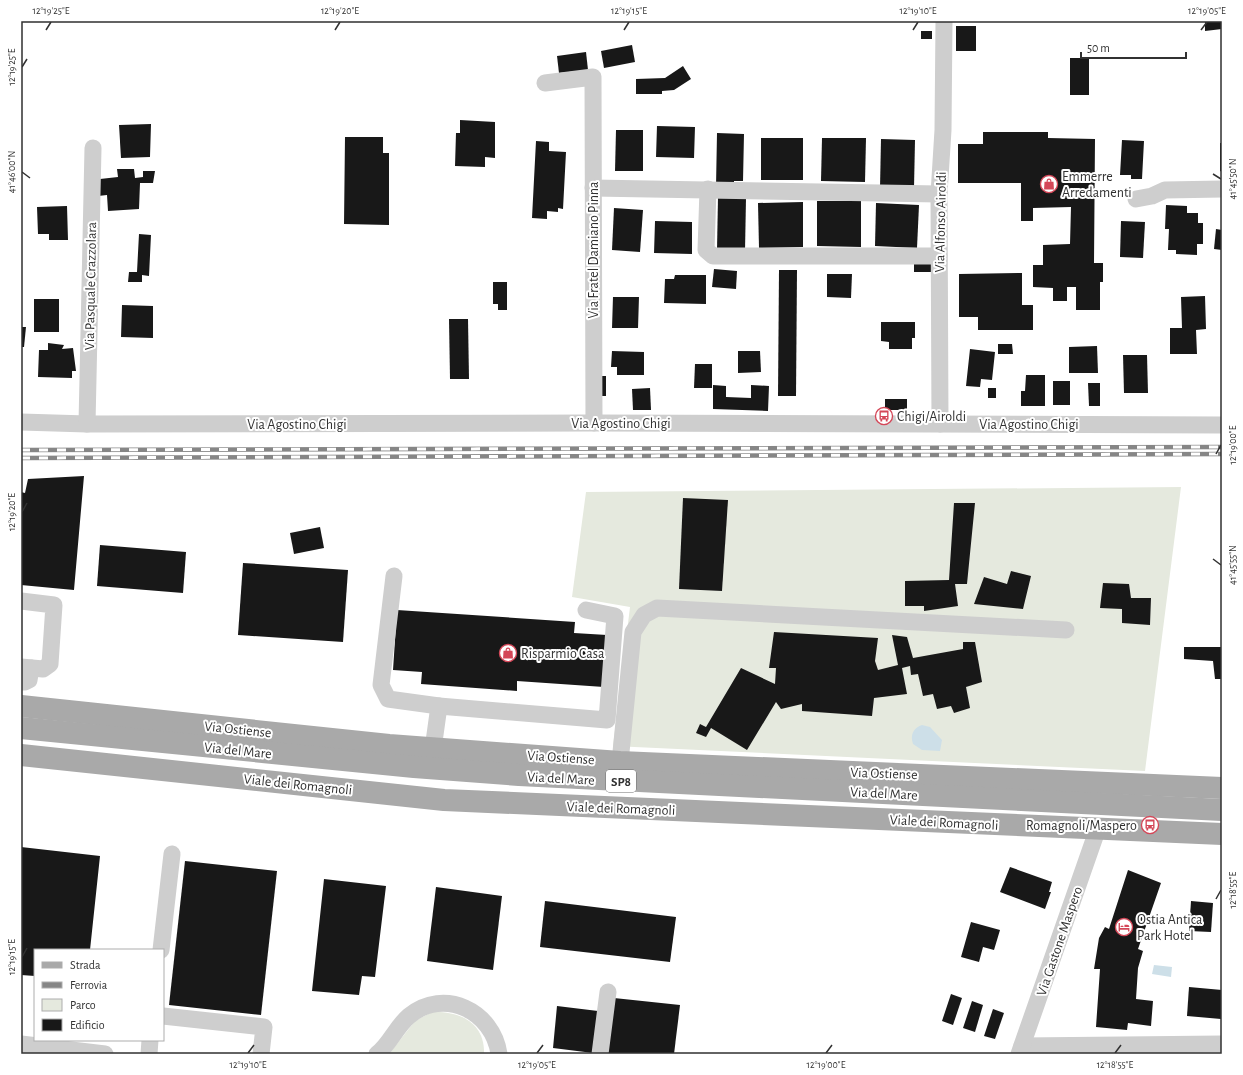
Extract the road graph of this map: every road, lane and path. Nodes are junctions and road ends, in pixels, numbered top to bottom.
1 (944, 21) edge
2 (545, 83) dead end
3 (92, 148) dead end
4 (592, 188) junction
5 (708, 189) junction
6 (1222, 189) edge
7 (939, 194) junction
8 (1136, 199) dead end
9 (939, 256) junction
10 (21, 422) edge
11 (594, 422) junction
12 (87, 424) junction
13 (940, 424) junction
14 (1222, 425) edge
15 (394, 576) dead end
16 (21, 601) edge
17 (586, 610) dead end
18 (1066, 630) dead end
19 (26, 668) edge
20 (21, 682) edge
21 (21, 706) edge
22 (439, 706) junction
23 (21, 728) edge
24 (433, 749) junction
25 (21, 755) edge
26 (620, 762) junction
27 (1222, 788) edge
28 (1222, 810) edge
29 (1098, 828) junction
30 (1222, 834) edge
31 (172, 854) dead end
32 (161, 949) edge
33 (608, 992) dead end
34 (164, 1016) edge
35 (150, 1041) edge
36 (21, 1044) edge
37 (1222, 1044) edge
38 (1020, 1050) edge
39 (105, 1054) edge
40 (149, 1054) edge
41 (261, 1054) edge
42 (377, 1054) edge
43 (499, 1054) edge
44 (600, 1054) edge

1 - 7 street, Via Alfonso Airoldi
2 - 4 street, Via Fratel Damiano Pinna
3 - 12 street, Via Pasquale Crazzolara
4 - 5 street
4 - 11 street, Via Fratel Damiano Pinna
5 - 7 street
5 - 9 street
6 - 8 street
7 - 9 street, Via Alfonso Airoldi
9 - 13 street, Via Alfonso Airoldi
10 - 12 street, Via Agostino Chigi
11 - 12 street, Via Agostino Chigi
11 - 13 street, Via Agostino Chigi
13 - 14 street, Via Agostino Chigi
15 - 22 street
16 - 19 street
17 - 22 street
18 - 26 street
19 - 20 street
21 - 24 main road, Via Ostiense
22 - 24 street
23 - 28 main road, Via del Mare / SP8
24 - 26 main road, Via Ostiense
25 - 29 main road, Viale dei Romagnoli
26 - 27 main road, Via Ostiense
29 - 30 main road, Viale dei Romagnoli
29 - 38 street, Via Gastone Maspero
31 - 32 street
33 - 44 street
34 - 41 street
35 - 40 street
36 - 39 street
37 - 38 street
42 - 43 street

